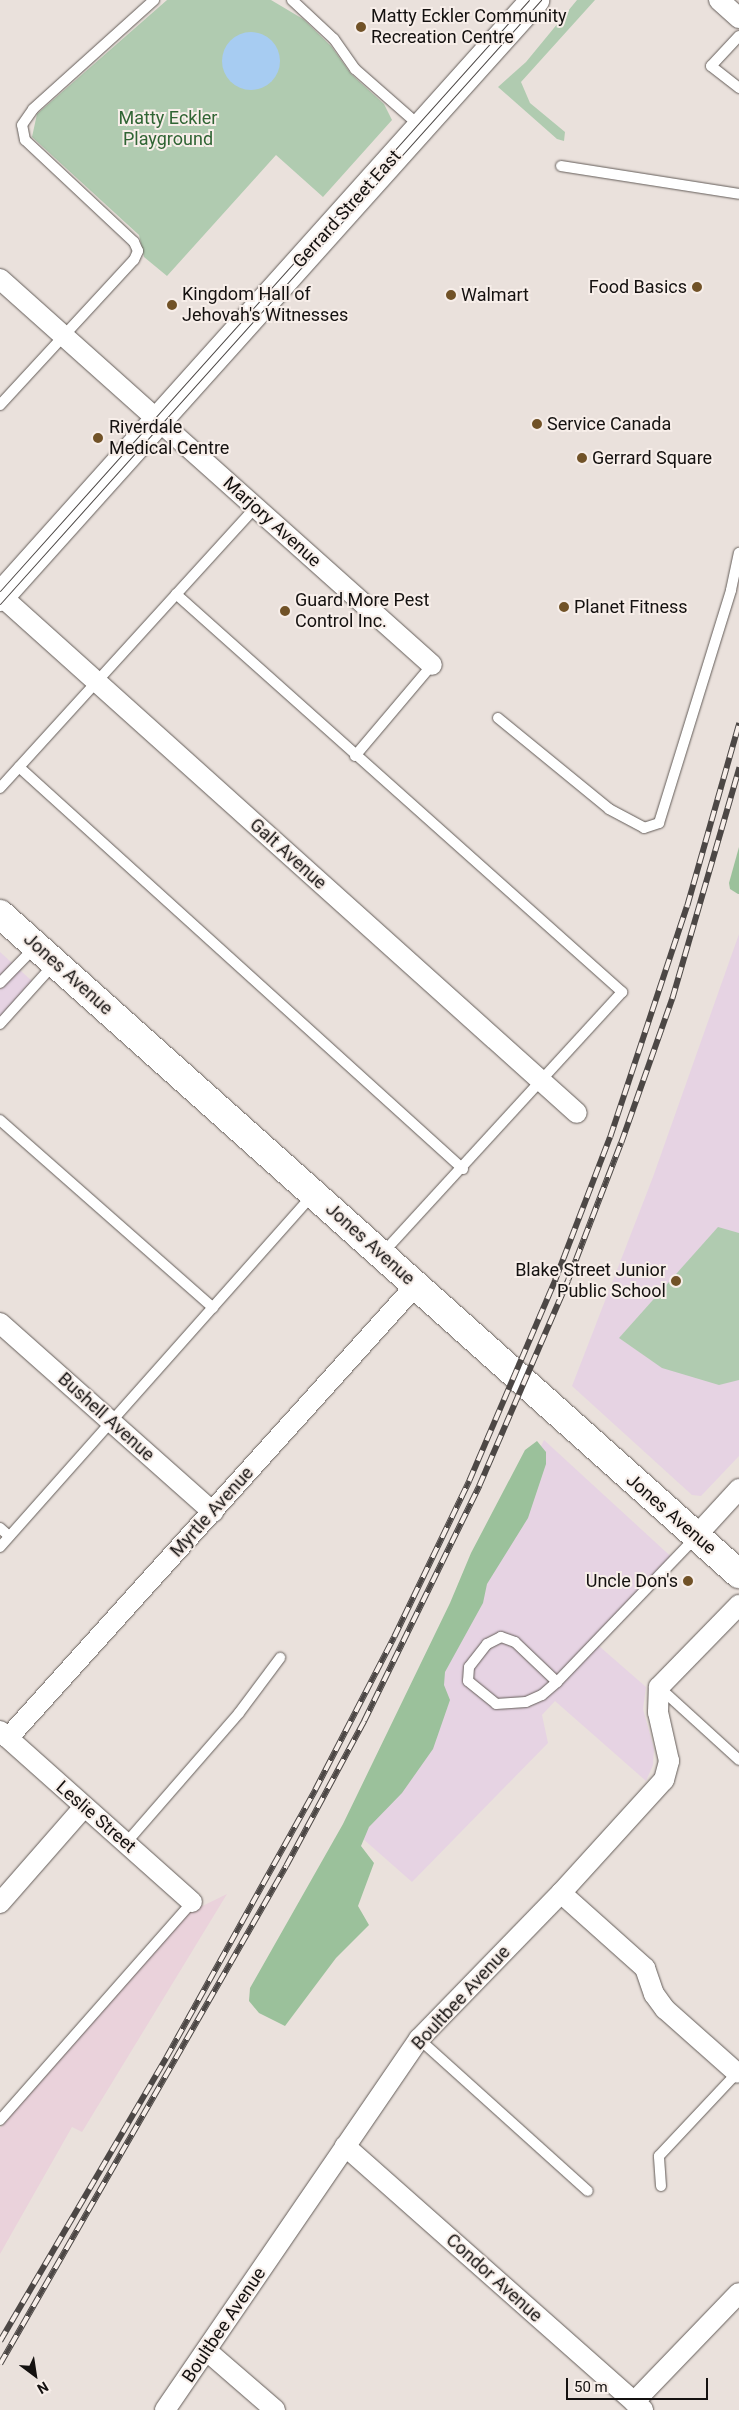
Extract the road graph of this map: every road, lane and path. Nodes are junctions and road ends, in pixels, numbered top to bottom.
1 (154, 0) edge
2 (292, 0) edge
3 (535, 0) edge
4 (719, 0) edge
5 (739, 18) edge
6 (739, 36) edge
7 (739, 88) edge
8 (421, 126) junction
9 (561, 166) dead end
10 (739, 194) edge
11 (0, 280) edge
12 (64, 337) junction
13 (0, 405) edge
14 (159, 420) junction
15 (256, 506) junction
16 (739, 553) edge
17 (176, 594) junction
18 (0, 596) edge
19 (432, 665) joint
20 (95, 682) junction
21 (498, 718) dead end
22 (355, 756) junction
23 (19, 767) junction
24 (0, 788) edge
25 (0, 914) edge
26 (46, 954) junction
27 (0, 983) edge
28 (0, 1024) edge
29 (542, 1081) junction
30 (577, 1113) dead end
31 (0, 1120) edge
32 (463, 1169) junction
33 (314, 1194) junction
34 (382, 1254) junction
35 (416, 1284) junction
36 (213, 1308) junction
37 (0, 1323) edge
38 (112, 1421) junction
39 (739, 1489) edge
40 (212, 1512) junction
41 (0, 1528) edge
42 (9, 1536) junction
43 (696, 1536) junction
44 (0, 1547) edge
45 (739, 1574) edge
46 (739, 1605) edge
47 (280, 1658) dead end
48 (556, 1682) junction
49 (659, 1687) junction
50 (4, 1735) edge
51 (739, 1760) edge
52 (84, 1807) junction
53 (126, 1843) junction
54 (561, 1893) junction
55 (192, 1902) joint
56 (0, 1903) edge
57 (419, 2039) junction
58 (737, 2073) joint
59 (0, 2120) edge
60 (345, 2146) junction
61 (661, 2186) dead end
62 (588, 2191) dead end
63 (739, 2293) edge
64 (207, 2351) junction
65 (638, 2406) edge
66 (165, 2410) edge
67 (274, 2410) edge

1 - 12 lane
2 - 8 lane
3 - 8 street, Gerrard Street East
4 - 5 street
6 - 7 lane
8 - 14 street, Gerrard Street East
9 - 10 lane
11 - 12 street, Marjory Avenue
12 - 13 lane
12 - 14 street, Marjory Avenue
14 - 15 street, Marjory Avenue
14 - 18 street, Gerrard Street East
15 - 17 lane
15 - 19 street, Marjory Avenue
16 - 21 lane
17 - 20 lane
17 - 22 lane
18 - 20 street, Galt Avenue
19 - 22 lane
20 - 23 lane
20 - 29 street, Galt Avenue
22 - 29 lane
23 - 24 lane
23 - 32 lane
25 - 26 street, Jones Avenue
26 - 27 lane
26 - 28 lane
26 - 33 street, Jones Avenue
29 - 30 street, Galt Avenue
29 - 32 lane
31 - 36 lane
32 - 34 lane
33 - 34 street, Jones Avenue
33 - 36 lane
34 - 35 street, Jones Avenue
35 - 40 street, Myrtle Avenue
35 - 43 street, Jones Avenue
36 - 38 lane
37 - 38 street, Bushell Avenue
38 - 40 street, Bushell Avenue
38 - 42 lane
39 - 43 street
40 - 50 street, Myrtle Avenue
41 - 42 lane
42 - 44 lane
43 - 45 street, Jones Avenue
43 - 48 lane
46 - 49 street
47 - 53 lane
48 - 48 lane
49 - 51 lane
49 - 54 street, Boultbee Avenue
50 - 52 street, Leslie Street
52 - 53 street, Leslie Street
52 - 56 street
53 - 55 street, Leslie Street
54 - 57 street, Boultbee Avenue
54 - 58 street
55 - 59 lane
57 - 60 street, Boultbee Avenue
57 - 62 lane
58 - 61 lane
60 - 64 street, Boultbee Avenue
60 - 65 street, Condor Avenue
63 - 65 street
64 - 66 street, Boultbee Avenue
64 - 67 street

